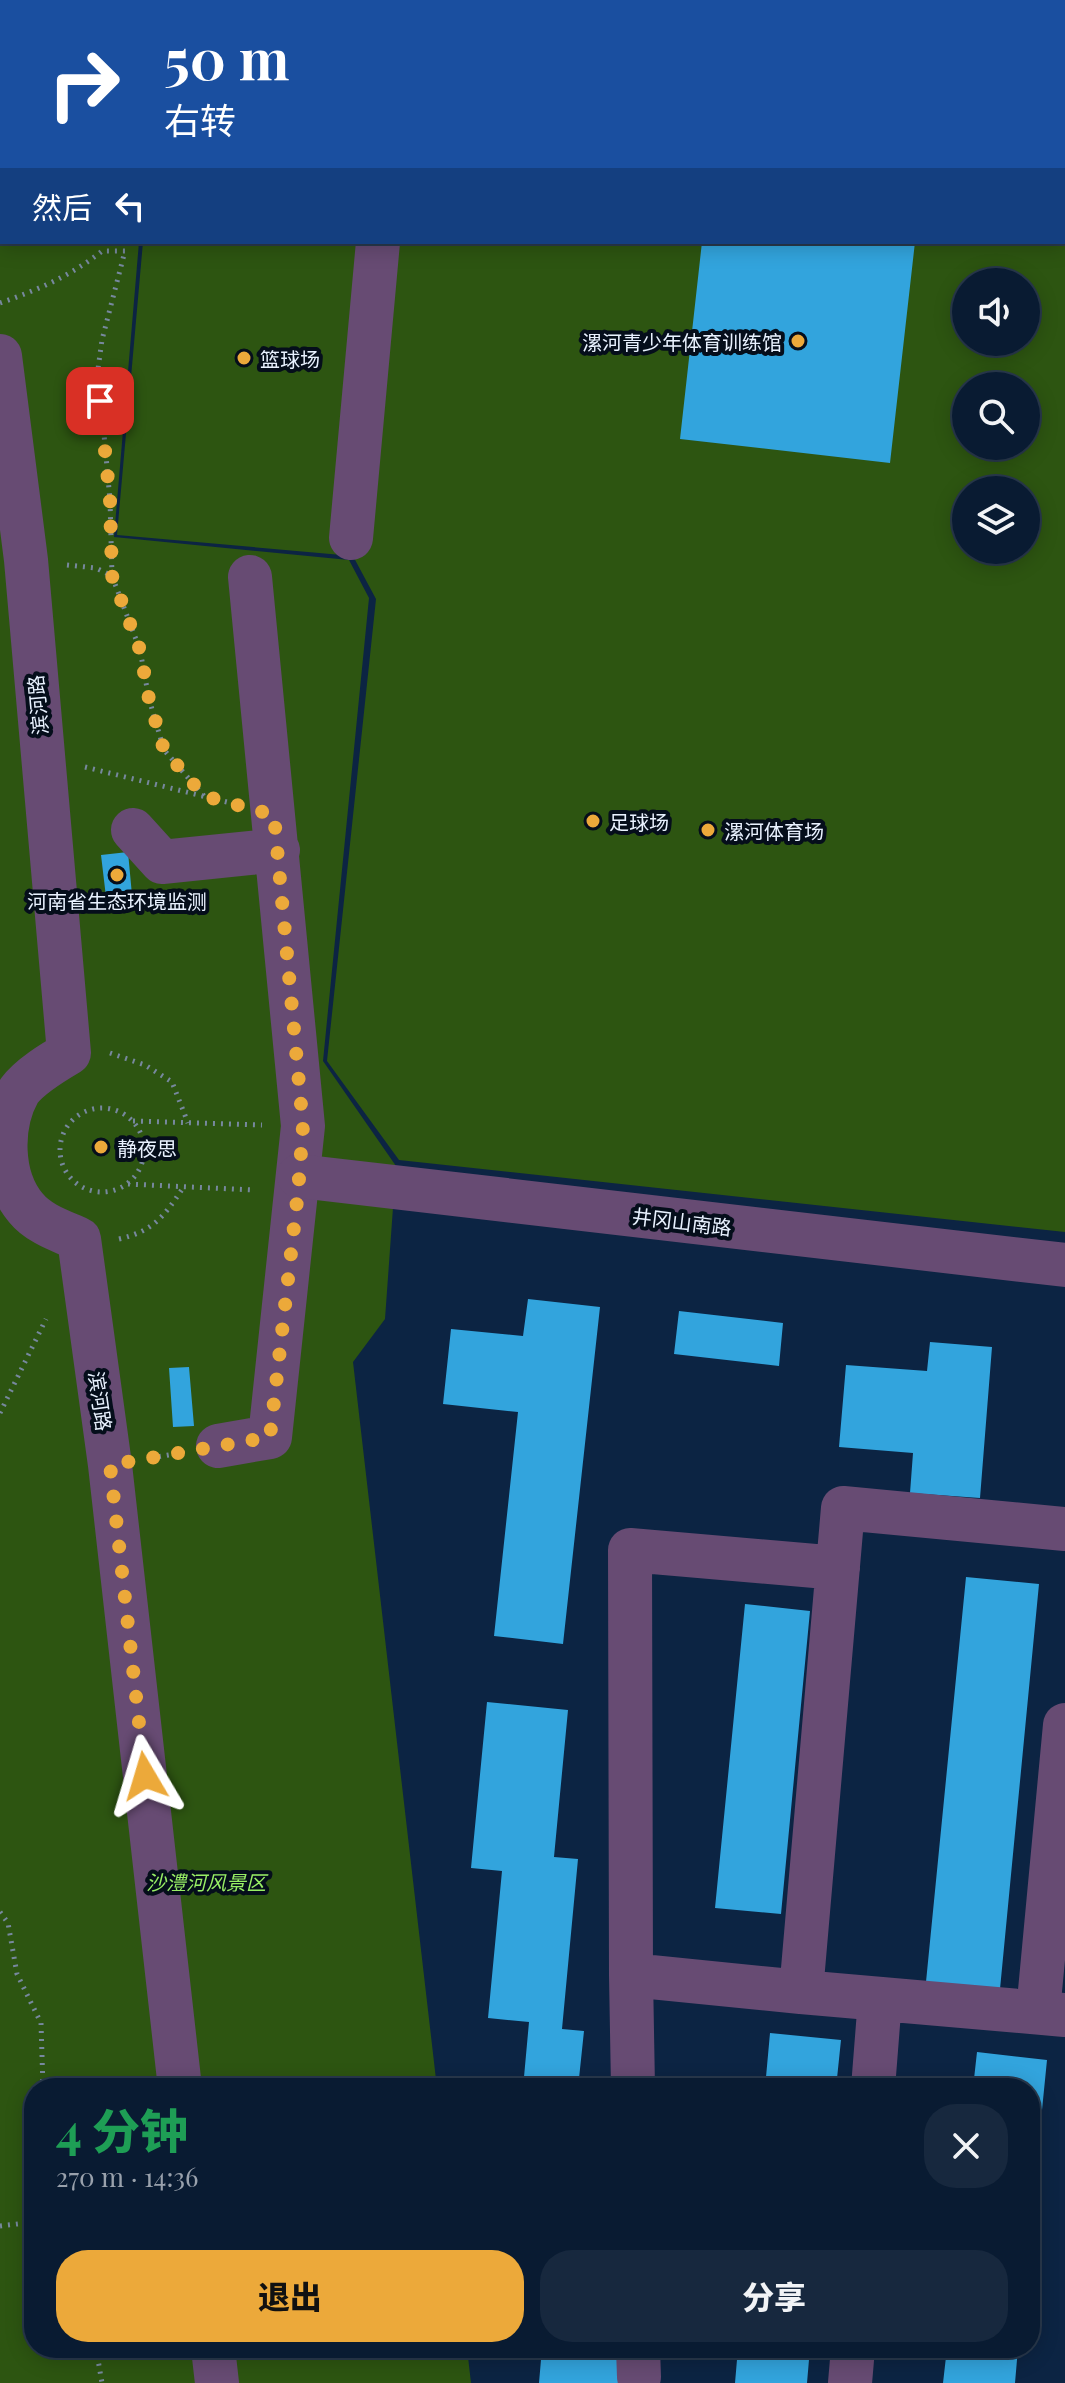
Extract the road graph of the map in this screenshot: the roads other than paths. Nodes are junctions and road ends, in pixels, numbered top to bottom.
1 (378, 244) edge
2 (0, 356) edge
3 (351, 538) dead end
4 (250, 577) dead end
5 (133, 830) dead end
6 (276, 833) junction
7 (299, 1184) junction
8 (1065, 1265) edge
9 (218, 1446) road end
10 (1065, 1529) edge
11 (838, 1568) junction
12 (1065, 1725) edge
13 (631, 1975) junction
14 (801, 1992) junction
15 (880, 1999) junction
16 (1052, 2014) edge
17 (179, 2078) edge
18 (633, 2078) edge
19 (874, 2078) edge
20 (214, 2358) edge
21 (852, 2358) edge
22 (217, 2383) edge
23 (850, 2383) edge

1 - 3 street
2 - 17 street, 滨河路
4 - 6 street
5 - 6 street
6 - 7 street
7 - 8 street, 井冈山南路
7 - 9 street
10 - 11 street
11 - 13 street
11 - 14 street
12 - 16 street
13 - 14 street
13 - 18 street
14 - 15 street
15 - 16 street
15 - 19 street
20 - 22 street
21 - 23 street

